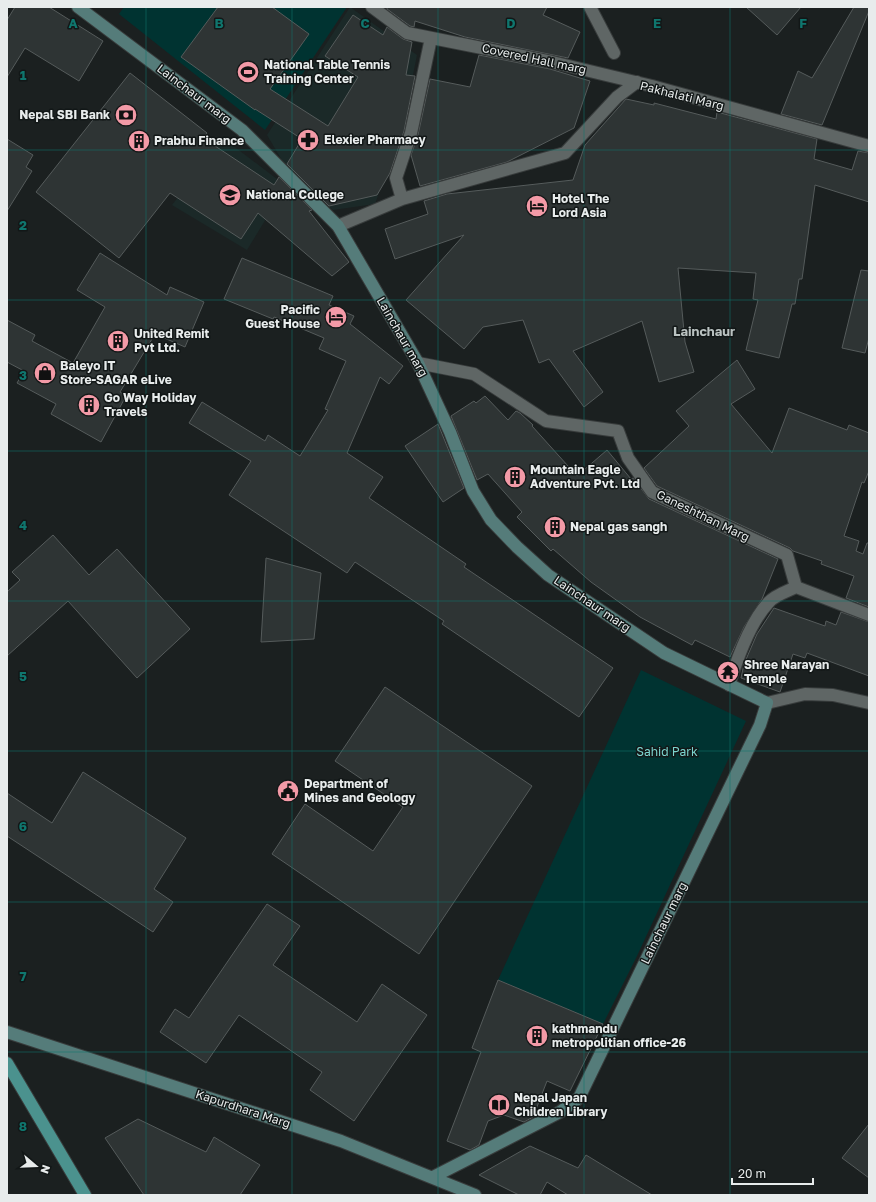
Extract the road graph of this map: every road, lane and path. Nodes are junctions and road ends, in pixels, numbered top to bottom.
1 (78, 7) edge
2 (372, 7) edge
3 (590, 7) edge
4 (431, 38) junction
5 (614, 52) dead end
6 (637, 82) junction
7 (869, 146) edge
8 (402, 199) junction
9 (338, 226) junction
10 (418, 363) junction
11 (796, 587) junction
12 (869, 614) edge
13 (729, 685) junction
14 (767, 703) junction
15 (869, 703) edge
16 (7, 1032) edge
17 (7, 1063) edge
18 (433, 1177) junction
19 (85, 1195) edge
20 (475, 1195) edge

1 - 9 street, Lainchaur marg
2 - 4 street, Covered Hall marg
3 - 5 street
4 - 6 street, Covered Hall marg
4 - 8 street
6 - 7 street, Pakhalati Marg
6 - 8 street, Pakhalati Marg
8 - 9 street, Pakhalati Marg
9 - 10 street, Lainchaur marg
10 - 11 street, Ganeshthan Marg
10 - 13 street, Lainchaur marg
11 - 12 street
11 - 13 street
13 - 14 street, Lainchaur marg
14 - 15 street
14 - 18 street, Lainchaur marg
16 - 18 street, Kapurdhara Marg
17 - 19 main road
18 - 20 street, Kapurdhara Marg

